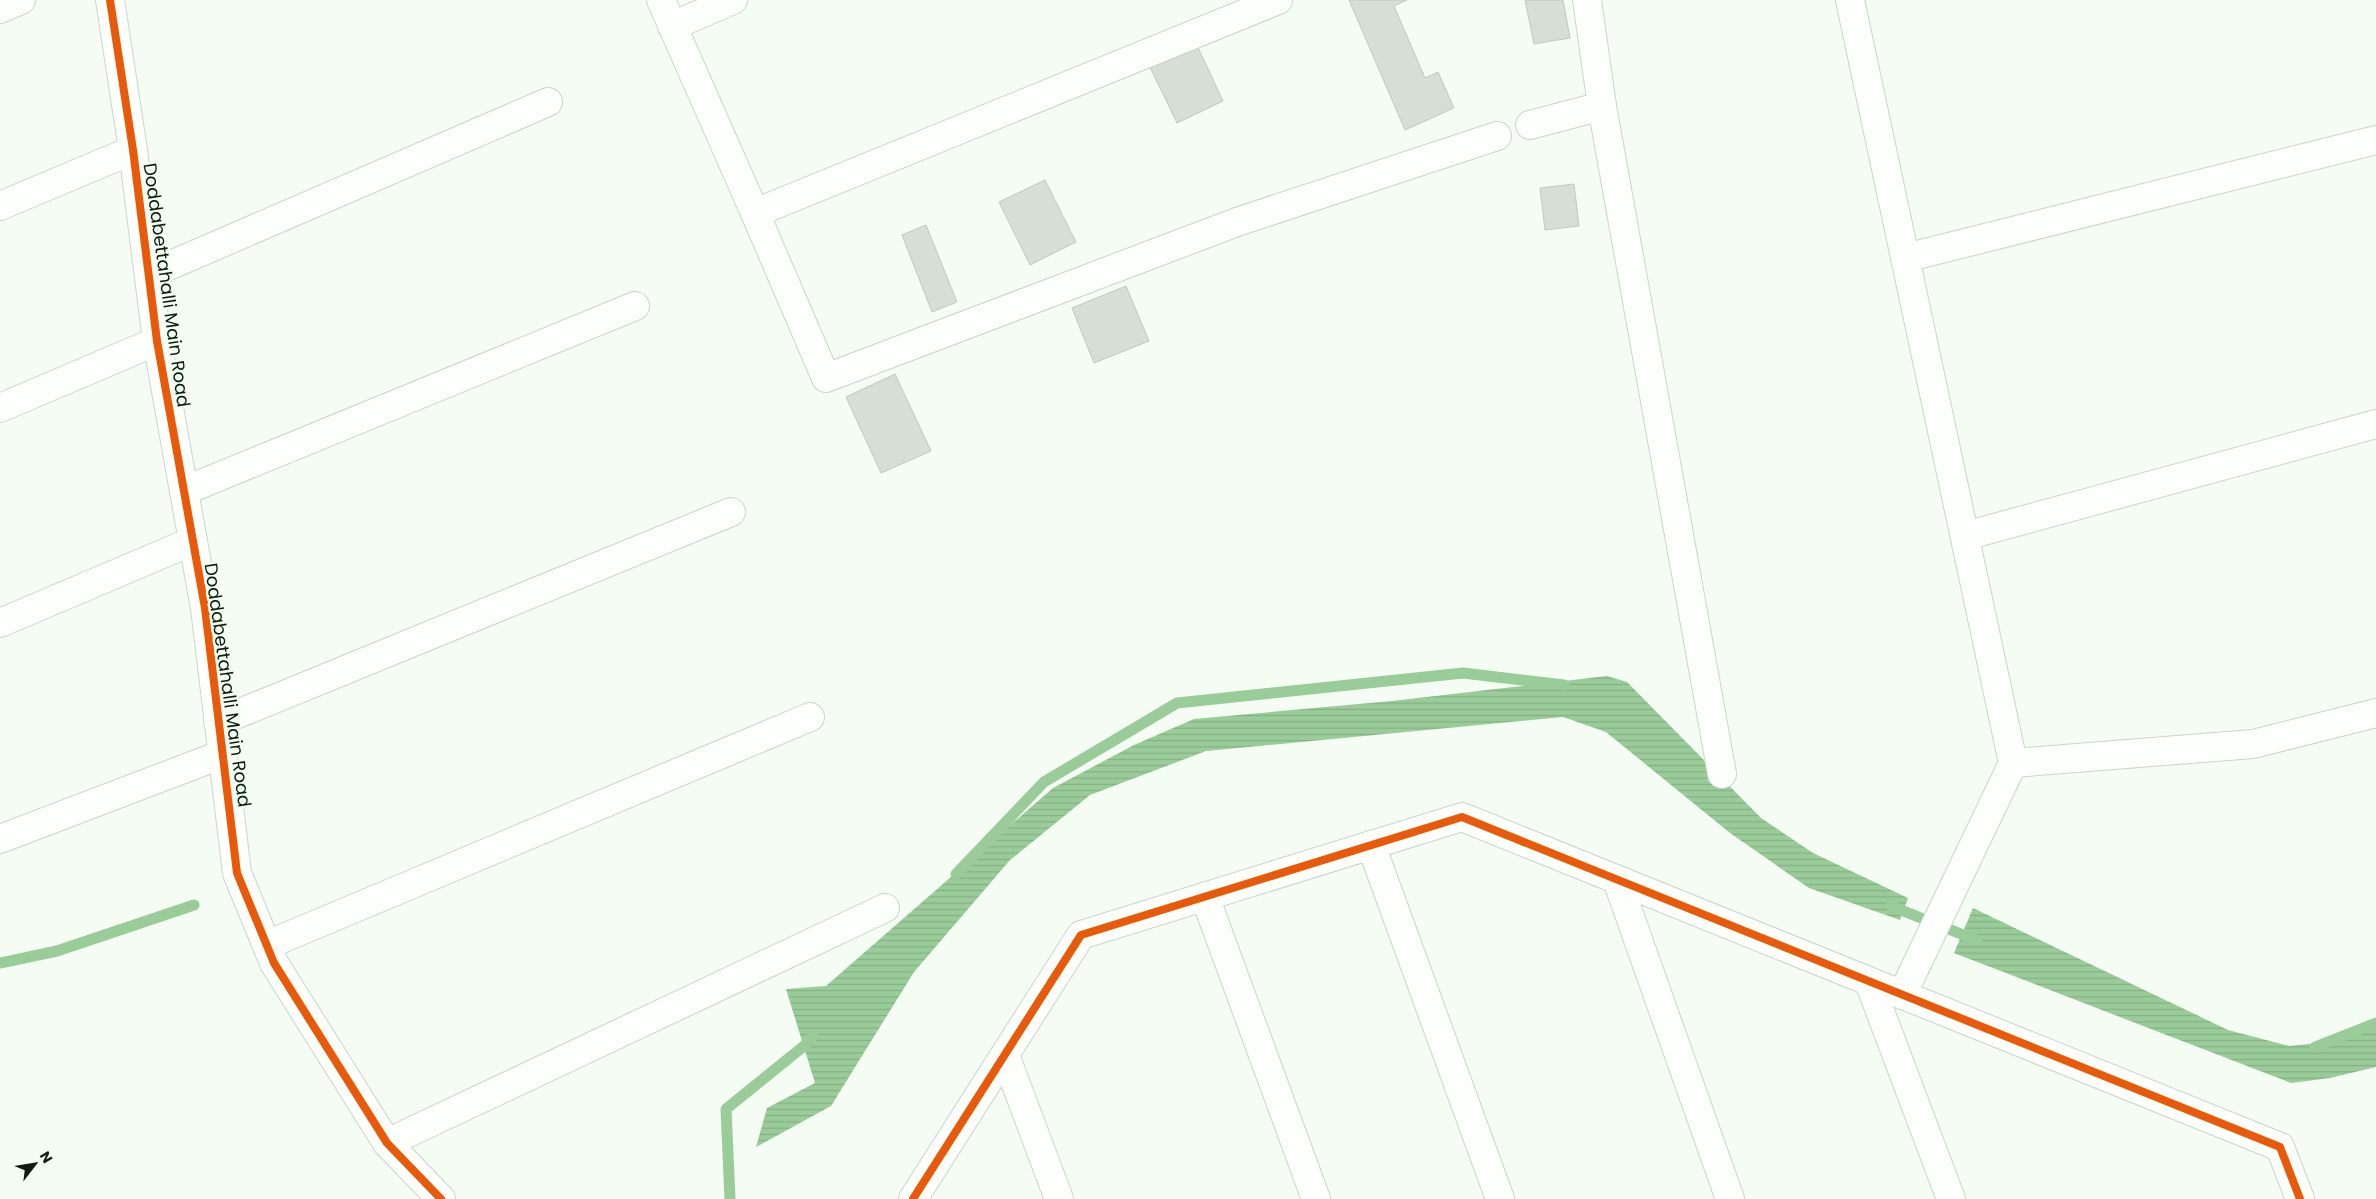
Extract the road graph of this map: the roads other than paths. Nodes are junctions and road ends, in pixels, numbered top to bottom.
1 (21, 0) edge
2 (661, 0) edge
3 (733, 0) edge
4 (1278, 0) edge
5 (1587, 0) edge
6 (1850, 0) edge
7 (115, 2) edge
8 (0, 8) edge
9 (672, 26) junction
10 (548, 102) dead end
11 (1602, 106) junction
12 (1530, 125) dead end
13 (1497, 136) dead end
14 (2376, 140) edge
15 (133, 150) junction
16 (0, 206) edge
17 (755, 214) junction
18 (1906, 258) junction
19 (150, 274) junction
20 (635, 306) dead end
21 (157, 341) junction
22 (0, 408) edge
23 (2376, 424) edge
24 (184, 491) junction
25 (730, 512) dead end
26 (1965, 536) junction
27 (193, 542) junction
28 (0, 623) edge
29 (2376, 713) edge
30 (810, 717) dead end
31 (218, 722) junction
32 (223, 754) junction
33 (2013, 763) junction
34 (1722, 774) dead end
35 (0, 839) edge
36 (1371, 845) junction
37 (1617, 880) junction
38 (1205, 897) junction
39 (885, 908) dead end
40 (267, 946) junction
41 (1869, 982) junction
42 (1902, 995) junction
43 (1005, 1056) junction
44 (387, 1143) junction
45 (441, 1199) edge
46 (913, 1199) edge
47 (1059, 1199) edge
48 (1316, 1199) edge
49 (1500, 1199) edge
50 (1730, 1199) edge
51 (1951, 1199) edge
52 (2300, 1199) edge

1 - 8 street
2 - 9 street
3 - 9 street
4 - 17 street
5 - 11 street
6 - 18 street
7 - 15 street, Doddabettahalli Main Road
9 - 17 street
10 - 19 street
11 - 12 street
11 - 34 street
13 - 17 street
14 - 18 street
15 - 16 street
15 - 19 street, Doddabettahalli Main Road
18 - 26 street
19 - 21 street, Doddabettahalli Main Road
20 - 24 street
21 - 22 street
21 - 24 street, Doddabettahalli Main Road
23 - 26 street
24 - 27 street, Doddabettahalli Main Road
25 - 31 street
26 - 33 street
27 - 28 street
27 - 31 street, Doddabettahalli Main Road
29 - 33 street
30 - 40 street
31 - 32 street, Doddabettahalli Main Road
32 - 35 street
32 - 40 street, Doddabettahalli Main Road
33 - 42 street
36 - 37 street
36 - 38 street
36 - 49 street
37 - 41 street
37 - 50 street
38 - 43 street
38 - 48 street
39 - 44 street
40 - 44 street, Doddabettahalli Main Road
41 - 42 street
41 - 51 street
42 - 52 street
43 - 46 street
43 - 47 street
44 - 45 street, Doddabettahalli Main Road

